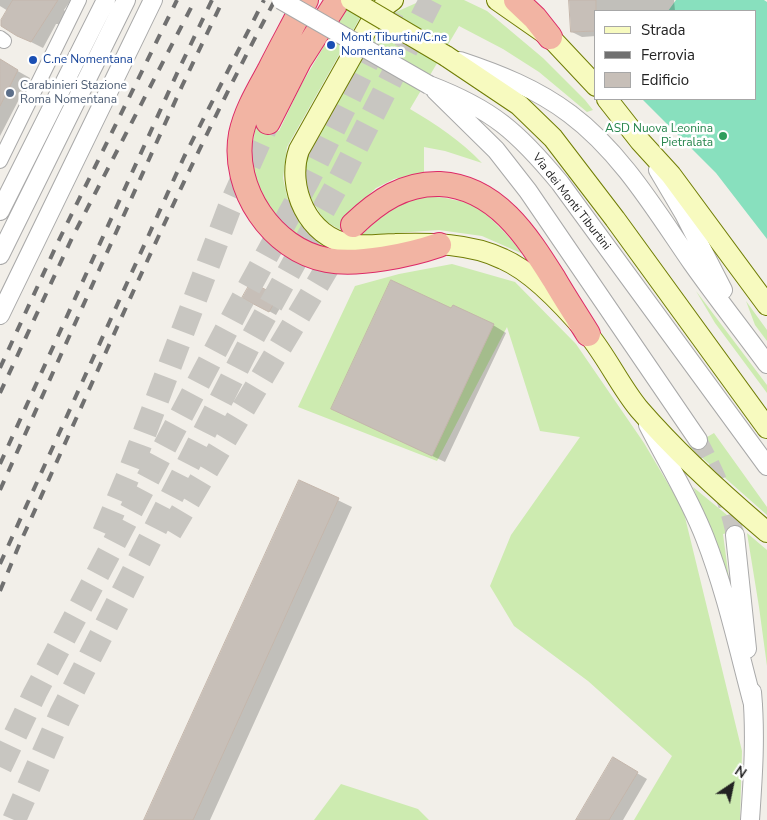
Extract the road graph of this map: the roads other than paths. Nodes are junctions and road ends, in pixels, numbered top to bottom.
1 (79, 0) edge
2 (106, 0) edge
3 (126, 0) edge
4 (152, 0) edge
5 (281, 0) edge
6 (306, 0) edge
7 (338, 0) edge
8 (351, 0) edge
9 (393, 0) edge
10 (497, 0) edge
11 (516, 0) edge
12 (550, 37) junction
13 (446, 56) junction
14 (429, 84) junction
15 (594, 84) edge
16 (608, 100) edge
17 (268, 122) tunnel mouth
18 (640, 141) junction
19 (0, 161) edge
20 (0, 211) edge
21 (353, 225) tunnel mouth
22 (440, 245) junction
23 (0, 255) edge
24 (767, 305) edge
25 (0, 316) edge
26 (744, 333) junction
27 (588, 334) junction
28 (767, 364) edge
29 (638, 407) junction
30 (767, 428) edge
31 (698, 440) tunnel mouth
32 (767, 466) edge
33 (767, 532) edge
34 (735, 535) tunnel mouth
35 (753, 704) junction
36 (754, 722) junction
37 (767, 768) edge
38 (750, 820) edge

1 - 19 street
2 - 20 street
3 - 23 street
4 - 25 street
5 - 14 street, Via dei Monti Tiburtini, bridge
6 - 22 highway
7 - 17 highway
8 - 13 main road, Via dei Monti Tiburtini, bridge
9 - 22 main road
10 - 12 main road
11 - 12 highway
12 - 15 main road
13 - 26 street
13 - 30 main road, Via dei Monti Tiburtini
14 - 31 street
14 - 32 street, Via dei Monti Tiburtini
16 - 18 main road
18 - 24 main road
18 - 26 street
21 - 27 highway
22 - 27 main road
26 - 28 street
27 - 29 main road
29 - 33 main road
29 - 35 street
34 - 35 street
35 - 36 street
36 - 37 street
36 - 38 street

